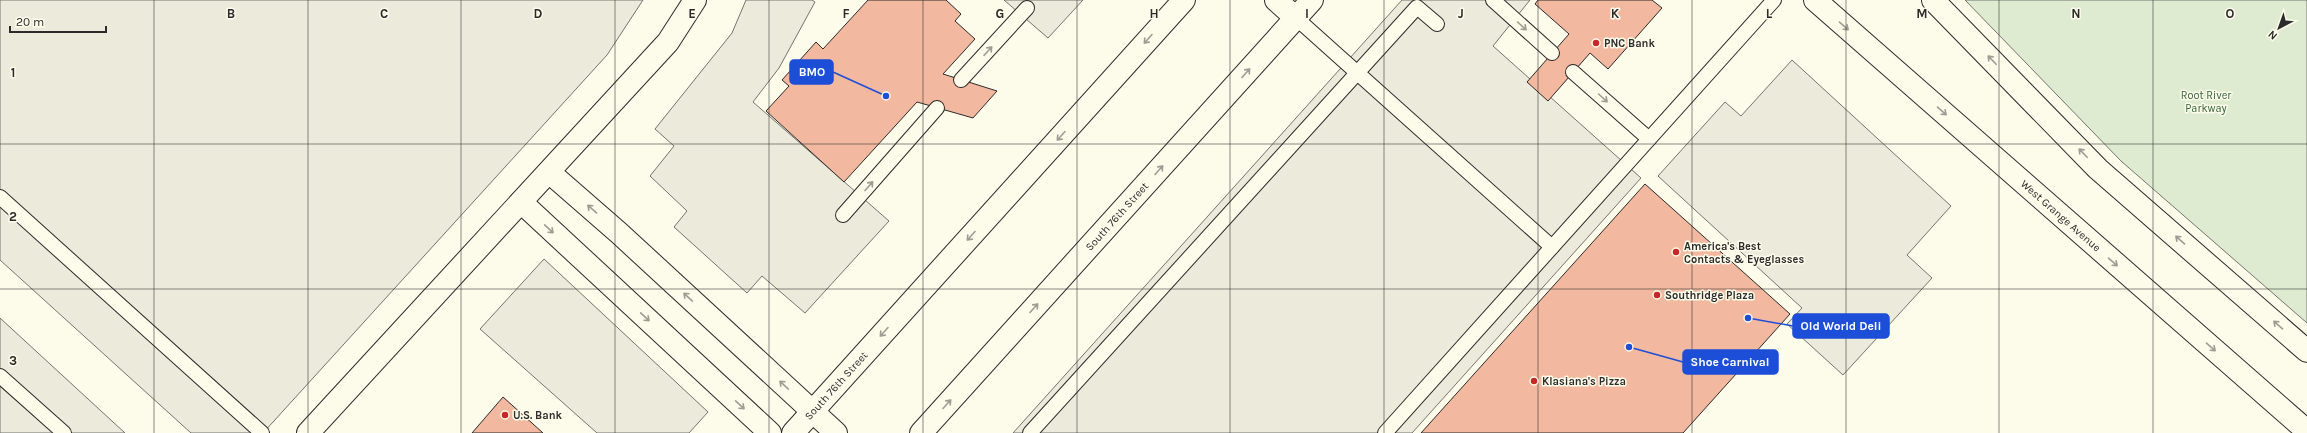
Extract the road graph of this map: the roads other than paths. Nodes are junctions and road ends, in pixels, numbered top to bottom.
1 (695, 0) edge
2 (1184, 0) edge
3 (1276, 0) edge
4 (1312, 0) edge
5 (1493, 0) edge
6 (1774, 0) edge
7 (1815, 0) edge
8 (1933, 0) edge
9 (1027, 8) dead end
10 (1296, 18) junction
11 (1437, 24) dead end
12 (1552, 52) dead end
13 (1356, 72) junction
14 (1573, 72) dead end
15 (961, 80) dead end
16 (937, 108) dead end
17 (1649, 139) junction
18 (549, 172) junction
19 (0, 197) edge
20 (521, 202) junction
21 (843, 215) dead end
22 (1552, 247) junction
23 (2307, 351) edge
24 (0, 376) edge
25 (812, 412) junction
26 (2307, 432) edge
27 (64, 433) edge
28 (262, 433) edge
29 (309, 433) edge
30 (770, 433) edge
31 (793, 433) edge
32 (836, 433) edge
33 (921, 433) edge
34 (1030, 433) edge
35 (1385, 433) edge

1 - 18 street
2 -> 25 street, South 76th Street
3 - 10 street
4 - 10 street, South 76th Street
5 -> 12 lane
6 - 17 lane
7 -> 26 street, West Grange Avenue
23 -> 8 street
15 -> 9 lane
10 - 13 lane
33 -> 10 street, South 76th Street
11 - 13 lane
13 - 22 lane
13 - 34 lane
14 -> 17 lane
21 -> 16 lane
17 - 22 lane
18 - 20 street
25 -> 18 street
19 - 28 lane
20 - 29 street
20 -> 30 street
22 - 35 lane
24 - 27 lane
25 - 31 street, South 76th Street
25 - 32 street

